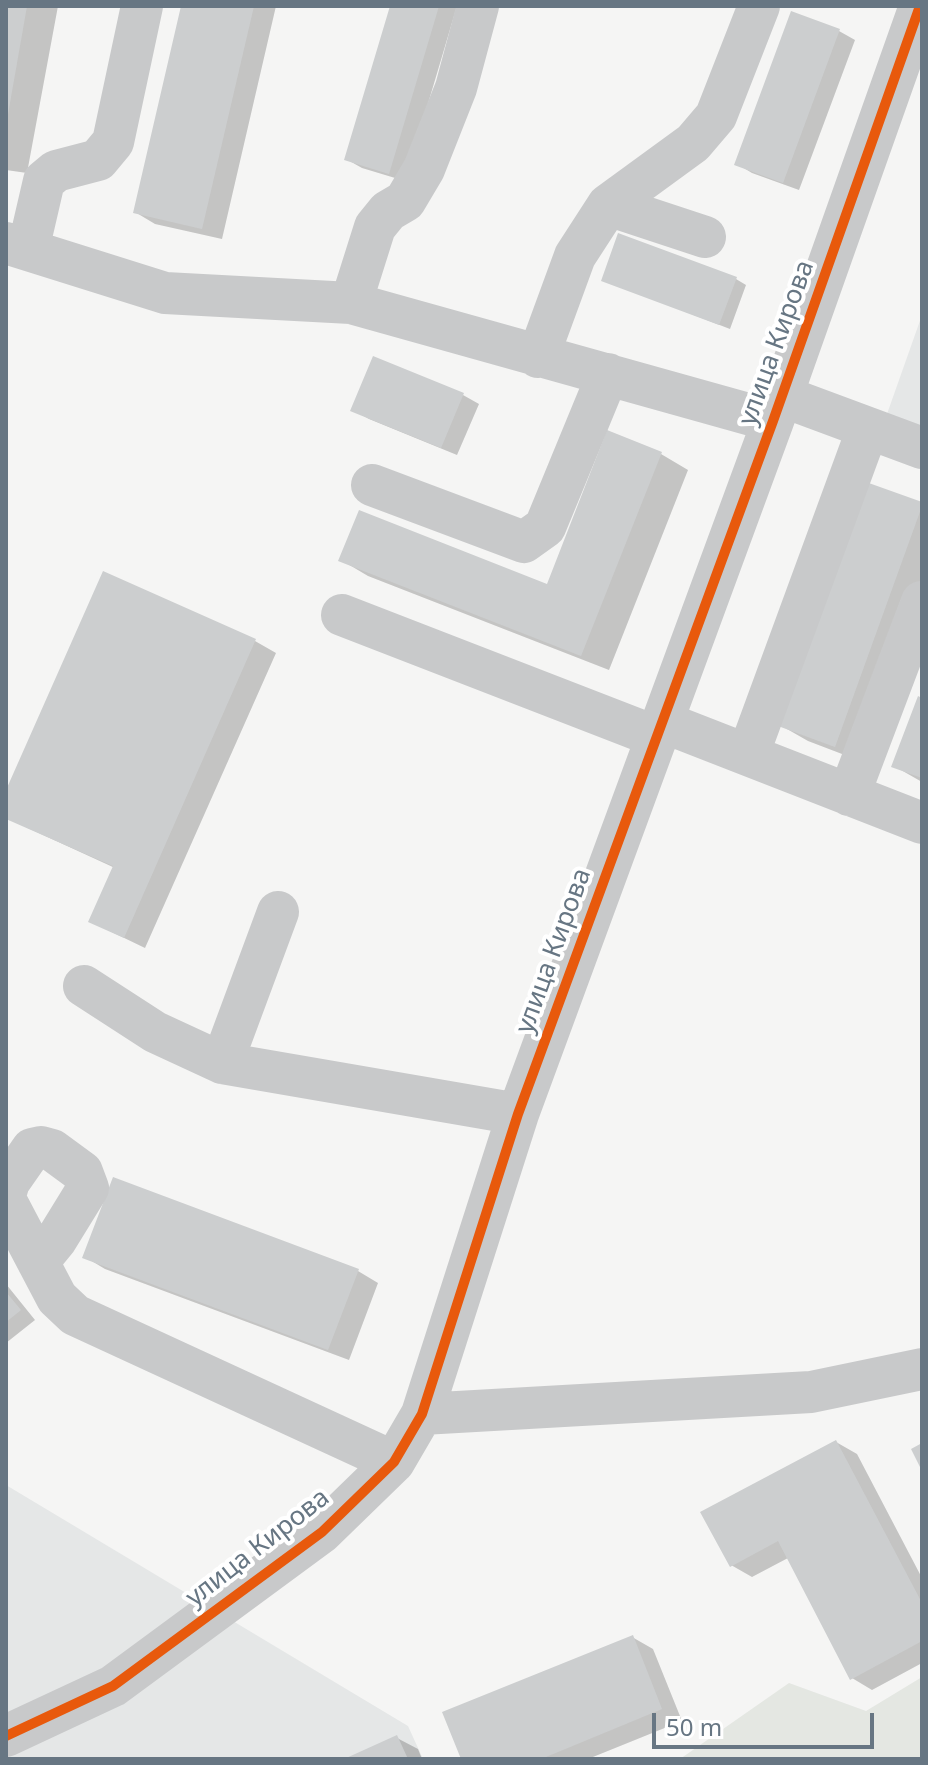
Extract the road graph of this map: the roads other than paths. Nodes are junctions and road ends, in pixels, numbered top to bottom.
1 (142, 6) edge
2 (478, 6) edge
3 (759, 6) edge
4 (920, 6) edge
5 (608, 205) junction
6 (705, 237) dead end
7 (17, 246) edge
8 (351, 303) junction
9 (538, 357) junction
10 (608, 374) junction
11 (778, 409) junction
12 (868, 428) junction
13 (922, 448) edge
14 (372, 485) dead end
15 (922, 602) edge
16 (342, 615) dead end
17 (909, 676) edge
18 (660, 729) junction
19 (748, 755) junction
20 (849, 795) junction
21 (922, 823) edge
22 (278, 912) dead end
23 (84, 986) dead end
24 (222, 1063) junction
25 (518, 1114) junction
26 (6, 1192) edge
27 (6, 1201) edge
28 (38, 1262) junction
29 (922, 1369) edge
30 (422, 1414) junction
31 (394, 1462) junction
32 (6, 1736) edge

1 - 7 street
2 - 8 street
3 - 5 street
4 - 11 street, улица Кирова
5 - 6 street
5 - 9 street
7 - 8 street
8 - 9 street
9 - 10 street
10 - 11 street
10 - 14 street
11 - 12 street
11 - 18 street, улица Кирова
12 - 13 street
12 - 19 street
15 - 17 street
16 - 18 street
17 - 20 street
18 - 19 street
18 - 25 street, улица Кирова
19 - 20 street
20 - 21 street
22 - 24 street
23 - 24 street
24 - 25 street
25 - 30 street, улица Кирова
26 - 28 street
27 - 28 street
28 - 31 street
29 - 30 street
30 - 31 street, улица Кирова
31 - 32 street, улица Кирова

